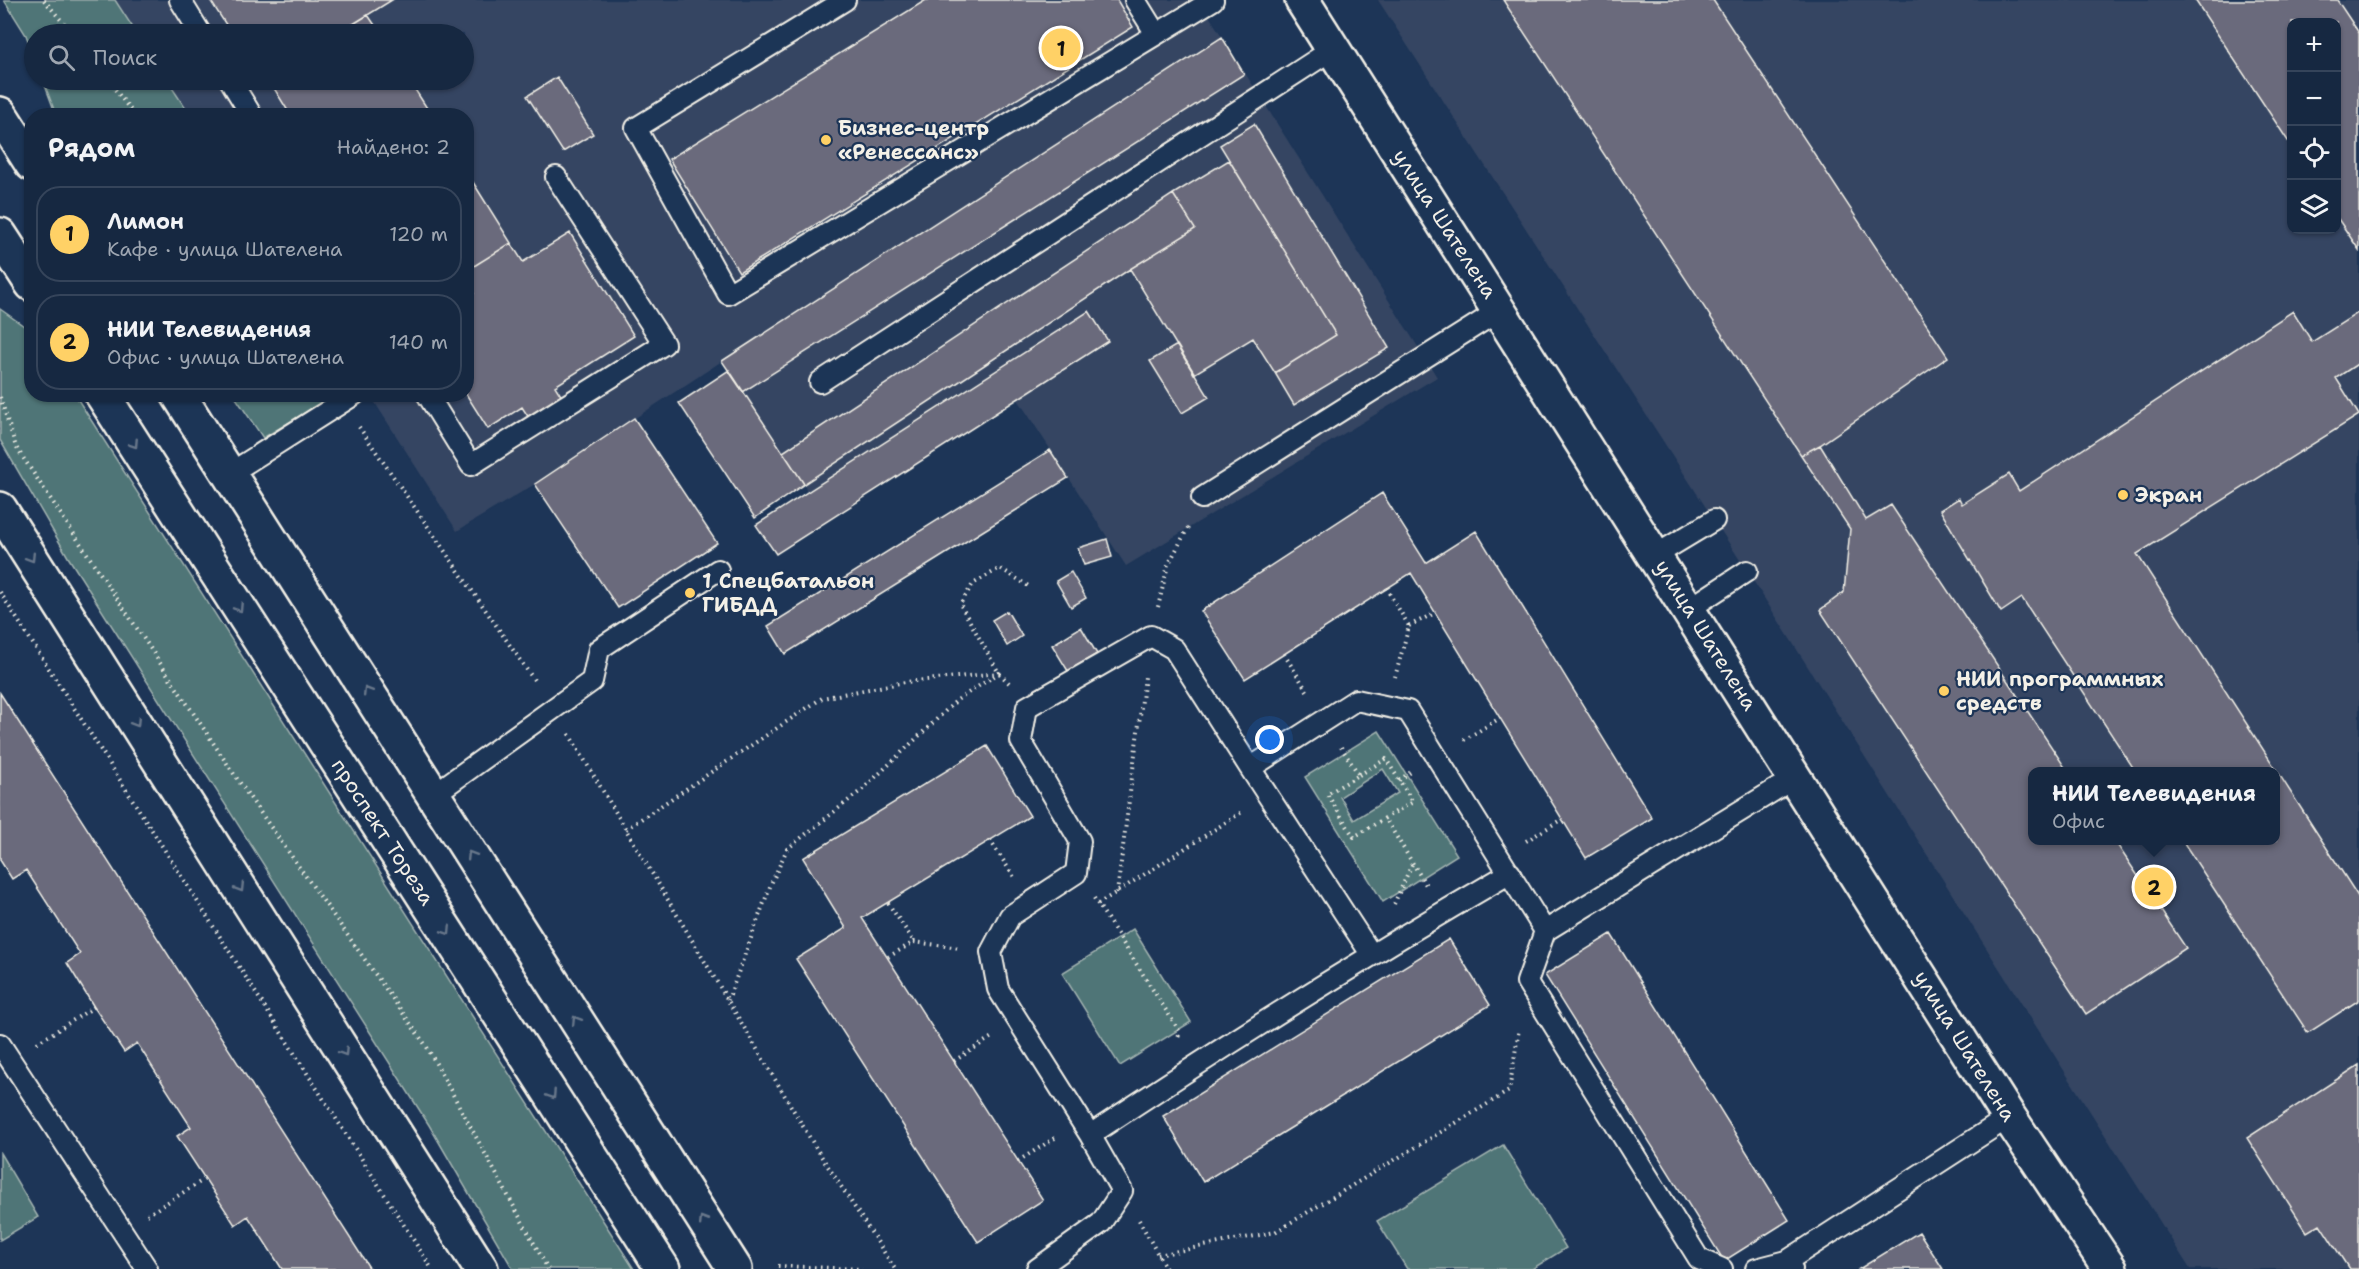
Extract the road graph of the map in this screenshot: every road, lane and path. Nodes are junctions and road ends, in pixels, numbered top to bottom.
1 (44, 0) edge
2 (180, 0) edge
3 (845, 0) edge
4 (1135, 0) edge
5 (1213, 0) edge
6 (1302, 0) edge
7 (65, 24) edge
8 (195, 24) edge
9 (1156, 34) junction
10 (1333, 49) junction
11 (116, 90) edge
12 (236, 90) edge
13 (129, 108) edge
14 (247, 108) edge
15 (0, 114) edge
16 (24, 152) edge
17 (556, 177) dead end
18 (0, 235) edge
19 (24, 272) edge
20 (1500, 310) junction
21 (820, 382) dead end
22 (0, 397) edge
23 (107, 402) edge
24 (183, 402) edge
25 (344, 402) edge
26 (351, 402) edge
27 (432, 402) edge
28 (229, 474) junction
29 (1202, 498) joint
30 (0, 509) edge
31 (1714, 520) dead end
32 (1656, 555) junction
33 (717, 570) dead end
34 (1747, 571) dead end
35 (1030, 587) dead end
36 (1386, 588) dead end
37 (0, 592) edge
38 (1689, 609) junction
39 (1435, 613) dead end
40 (1409, 626) junction
41 (1151, 636) junction
42 (1284, 654) dead end
43 (999, 673) junction
44 (1386, 706) junction
45 (1027, 707) junction
46 (553, 709) junction
47 (1500, 718) dead end
48 (1325, 720) junction
49 (1436, 757) junction
50 (1250, 768) junction
51 (1359, 775) junction
52 (1796, 777) junction
53 (433, 795) junction
54 (1268, 795) junction
55 (1385, 818) junction
56 (1562, 819) dead end
57 (626, 830) junction
58 (990, 840) dead end
59 (1505, 865) junction
60 (1076, 873) junction
61 (1117, 893) junction
62 (1030, 902) junction
63 (888, 903) dead end
64 (1098, 904) junction
65 (1442, 912) junction
66 (1545, 931) junction
67 (914, 942) junction
68 (991, 952) junction
69 (1371, 954) junction
70 (888, 957) dead end
71 (1527, 982) junction
72 (728, 1000) junction
73 (94, 1006) dead end
74 (1018, 1021) junction
75 (5, 1052) edge
76 (954, 1061) dead end
77 (1154, 1093) junction
78 (2009, 1117) junction
79 (1086, 1128) junction
80 (1018, 1161) dead end
81 (205, 1179) dead end
82 (1122, 1191) junction
83 (122, 1232) junction
84 (1158, 1255) junction
85 (1692, 1264) edge
86 (1789, 1265) edge
87 (778, 1266) dead end
88 (147, 1269) edge
89 (432, 1269) edge
90 (481, 1269) edge
91 (548, 1269) edge
92 (663, 1269) edge
93 (735, 1269) edge
94 (862, 1269) edge
95 (895, 1269) edge
96 (1037, 1269) edge
97 (1166, 1269) edge
98 (1722, 1269) edge
99 (1756, 1269) edge
100 (2110, 1269) edge

1 - 7 path
2 - 8 lane
3 - 9 lane
4 - 9 lane
5 - 9 lane
6 - 10 street, улица Шателена
10 - 20 street, улица Шателена
10 - 21 lane
11 - 13 path
12 - 14 lane
15 - 16 street
17 - 27 lane
18 - 19 street
20 - 29 lane
20 - 32 street, улица Шателена
22 - 91 path
23 -> 92 street, проспект Тореза
24 - 28 street
25 - 28 lane
26 - 46 path
53 -> 28 street
29 - 41 path
30 -> 90 street
31 - 32 lane
32 - 38 street, улица Шателена
33 - 46 lane
34 - 38 lane
35 - 43 path
36 - 40 path
37 - 89 path
38 - 52 street, улица Шателена
39 - 40 path
40 - 44 path
41 - 45 lane
41 - 50 lane
41 - 61 path
42 - 48 path
43 - 45 path
43 - 57 path
43 - 72 path
44 - 48 lane
44 - 49 lane
45 - 60 lane
46 - 53 lane
46 - 57 path
47 - 49 path
48 - 50 lane
48 - 51 path
49 - 59 lane
50 - 54 lane
51 - 55 path
51 - 55 path
52 - 66 lane
52 - 78 street, улица Шателена
93 -> 53 street
54 - 61 path
54 - 69 lane
55 - 65 path
56 - 59 path
57 - 72 path
58 - 62 path
59 - 65 lane
59 - 66 lane
60 - 62 lane
60 - 64 path
61 - 64 path
62 - 68 lane
63 - 67 path
64 - 77 path
65 - 69 lane
66 - 71 lane
67 - 68 path
67 - 70 path
68 - 74 lane
69 - 77 lane
71 - 84 path
71 - 85 lane
72 - 95 path
73 - 75 path
74 - 76 path
74 - 79 lane
75 - 83 lane
77 - 79 lane
78 - 86 lane
78 - 100 street, улица Шателена
79 - 80 path
79 - 82 lane
81 - 83 path
82 - 84 path
82 - 96 lane
83 - 88 lane
84 - 97 path
85 - 98 lane
86 - 99 lane
87 - 94 path

